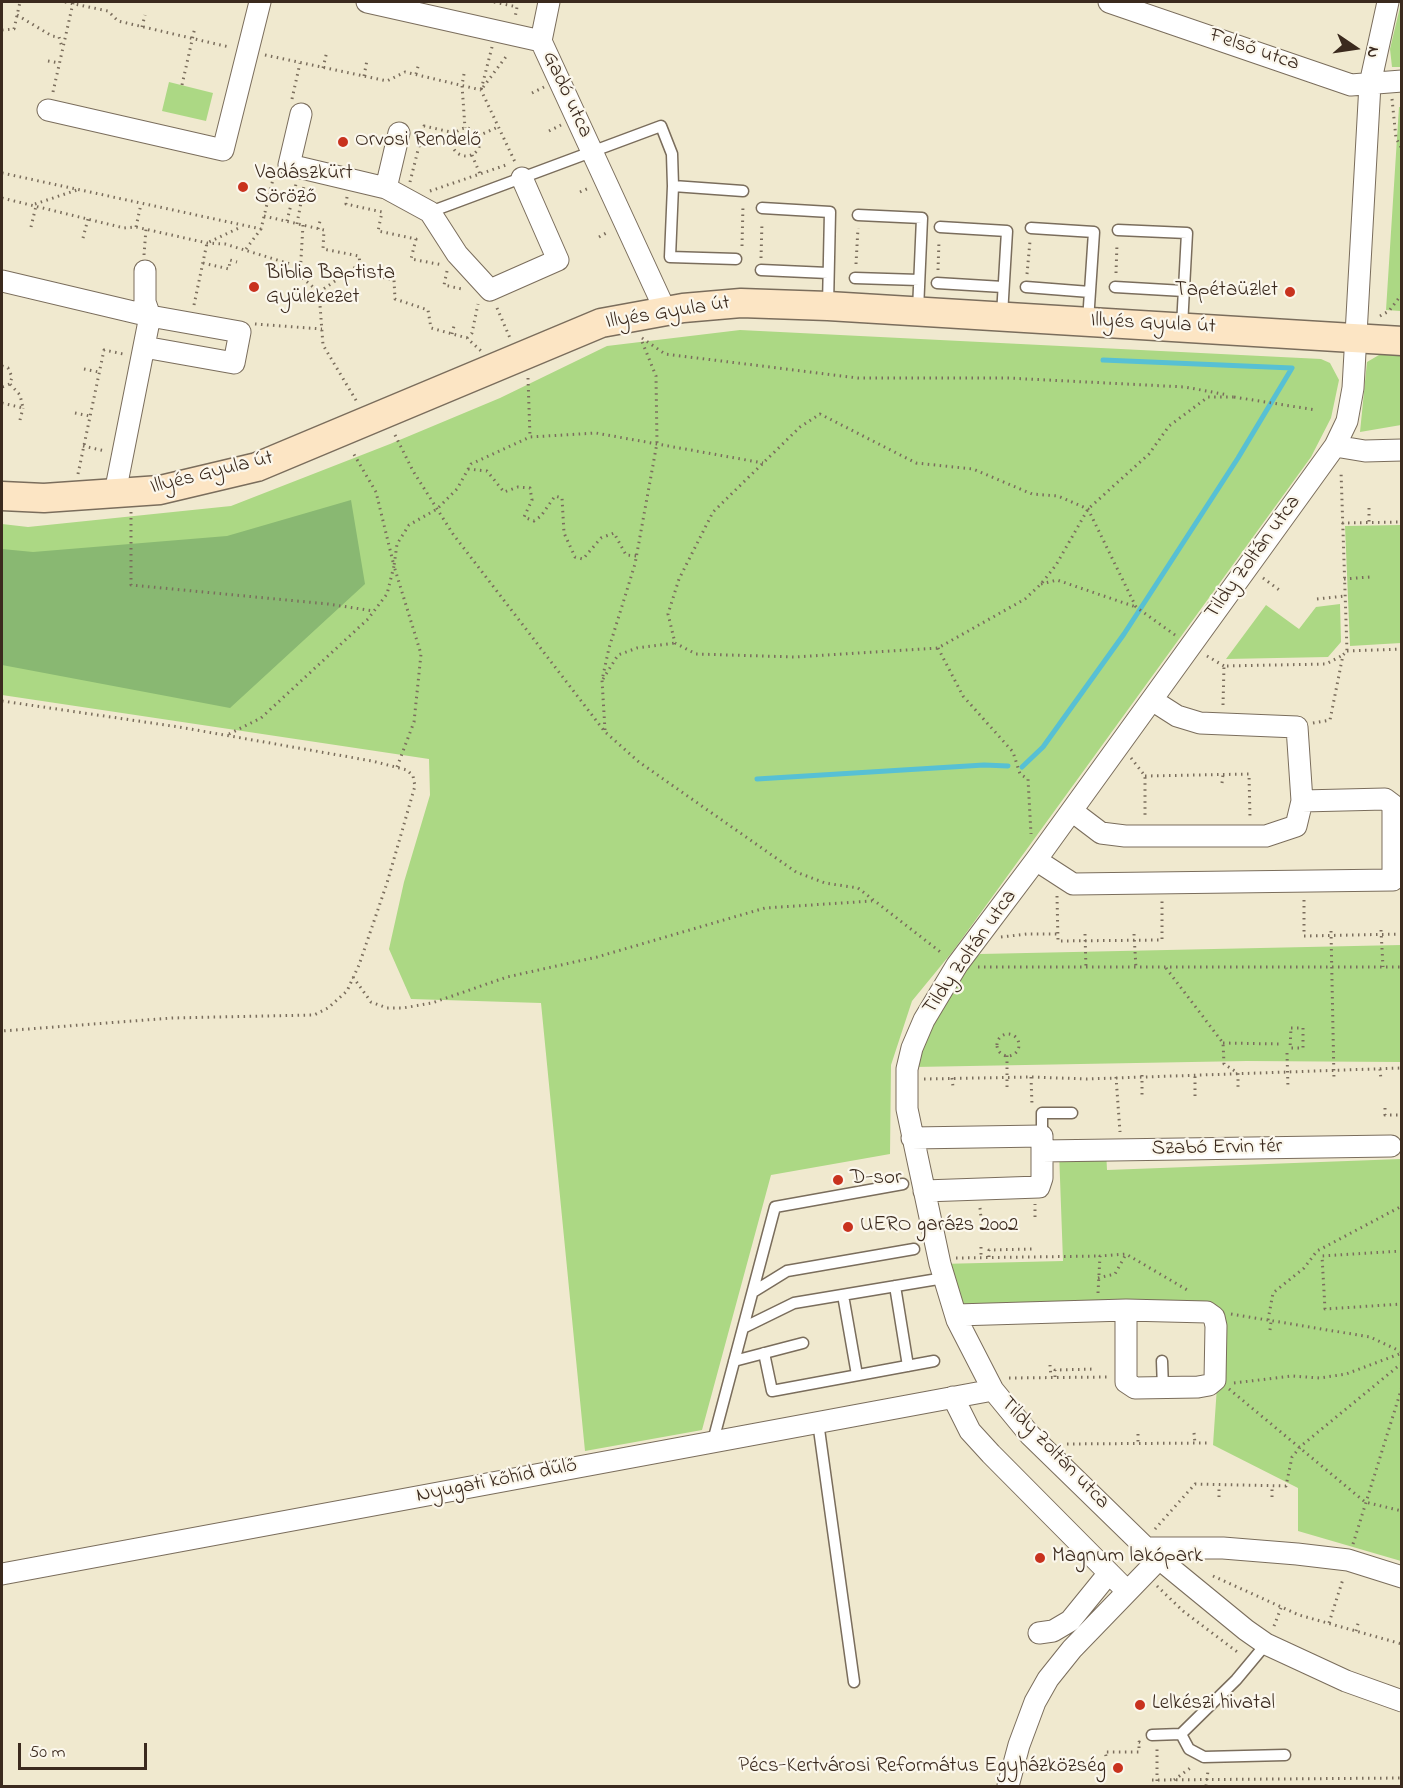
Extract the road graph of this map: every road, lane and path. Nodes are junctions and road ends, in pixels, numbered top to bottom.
1 (20, 2) edge
2 (65, 2) edge
3 (101, 2) edge
4 (260, 2) edge
5 (367, 2) edge
6 (549, 2) edge
7 (1109, 2) edge
8 (1388, 2) edge
9 (73, 3) junction
10 (99, 9) junction
11 (17, 15) junction
12 (145, 15) dead end
13 (142, 27) junction
14 (195, 27) dead end
15 (2, 30) edge
16 (496, 31) junction
17 (193, 39) junction
18 (531, 39) junction
19 (62, 49) junction
20 (327, 51) dead end
21 (248, 52) junction
22 (368, 60) dead end
23 (48, 61) dead end
24 (59, 63) junction
25 (419, 63) dead end
26 (323, 68) junction
27 (416, 74) junction
28 (464, 74) dead end
29 (364, 76) junction
30 (1396, 82) edge
31 (1370, 84) junction
32 (182, 85) dead end
33 (462, 85) junction
34 (481, 90) junction
35 (532, 93) dead end
36 (550, 95) dead end
37 (48, 110) joint
38 (301, 114) dead end
39 (499, 127) junction
40 (465, 128) junction
41 (549, 131) dead end
42 (399, 133) joint
43 (455, 133) junction
44 (478, 136) junction
45 (421, 138) junction
46 (1401, 149) edge
47 (586, 154) junction
48 (472, 155) junction
49 (518, 170) junction
50 (262, 172) dead end
51 (2, 173) edge
52 (480, 174) junction
53 (274, 175) dead end
54 (302, 175) junction
55 (673, 186) junction
56 (386, 188) junction
57 (79, 190) junction
58 (744, 191) dead end
59 (348, 193) dead end
60 (2, 198) edge
61 (406, 200) junction
62 (141, 204) junction
63 (34, 206) junction
64 (362, 208) junction
65 (762, 208) joint
66 (430, 212) junction
67 (361, 213) dead end
68 (858, 214) joint
69 (264, 216) dead end
70 (88, 219) junction
71 (320, 220) dead end
72 (287, 221) junction
73 (297, 224) junction
74 (303, 225) junction
75 (31, 226) dead end
76 (243, 226) junction
77 (136, 227) junction
78 (940, 227) joint
79 (1031, 228) joint
80 (318, 229) junction
81 (613, 229) dead end
82 (146, 230) junction
83 (1118, 230) joint
84 (396, 234) junction
85 (599, 237) dead end
86 (83, 238) dead end
87 (395, 240) dead end
88 (207, 243) junction
89 (144, 248) dead end
90 (350, 248) dead end
91 (246, 250) junction
92 (349, 254) junction
93 (266, 256) junction
94 (736, 259) dead end
95 (237, 262) dead end
96 (203, 263) junction
97 (264, 264) dead end
98 (360, 264) junction
99 (300, 267) junction
100 (761, 270) joint
101 (145, 271) dead end
102 (385, 272) dead end
103 (828, 273) junction
104 (193, 277) dead end
105 (384, 277) junction
106 (200, 278) junction
107 (855, 278) joint
108 (919, 280) junction
109 (2, 281) edge
110 (938, 283) joint
111 (1003, 287) junction
112 (1026, 287) joint
113 (1115, 287) joint
114 (471, 291) dead end
115 (1184, 291) junction
116 (319, 292) junction
117 (1090, 292) junction
118 (420, 300) dead end
119 (478, 303) dead end
120 (828, 306) junction
121 (418, 307) junction
122 (193, 309) dead end
123 (918, 311) junction
124 (666, 312) junction
125 (150, 316) junction
126 (1002, 316) junction
127 (501, 317) dead end
128 (1088, 321) junction
129 (454, 326) dead end
130 (1182, 326) junction
131 (1357, 327) junction
132 (506, 328) dead end
133 (636, 328) junction
134 (322, 329) junction
135 (240, 332) junction
136 (1394, 332) edge
137 (452, 334) junction
138 (467, 338) junction
139 (478, 345) dead end
140 (143, 352) junction
141 (531, 352) junction
142 (2, 366) edge
143 (84, 369) dead end
144 (99, 372) junction
145 (10, 384) junction
146 (2, 387) edge
147 (1234, 397) junction
148 (2, 403) edge
149 (23, 408) junction
150 (1316, 410) dead end
151 (75, 413) dead end
152 (90, 416) junction
153 (376, 418) junction
154 (20, 420) dead end
155 (531, 436) junction
156 (345, 442) dead end
157 (657, 443) junction
158 (1338, 446) junction
159 (1401, 450) edge
160 (764, 464) junction
161 (468, 469) junction
162 (77, 479) dead end
163 (2, 496) edge
164 (123, 499) junction
165 (1369, 508) dead end
166 (437, 509) junction
167 (1088, 509) junction
168 (1369, 522) junction
169 (1401, 522) edge
170 (1342, 523) junction
171 (637, 556) junction
172 (394, 566) junction
173 (1262, 577) dead end
174 (1370, 577) dead end
175 (1344, 579) junction
176 (1041, 584) junction
177 (1282, 592) dead end
178 (1345, 596) junction
179 (1317, 599) dead end
180 (1139, 609) junction
181 (374, 611) junction
182 (675, 643) junction
183 (938, 648) junction
184 (1401, 649) edge
185 (1198, 651) junction
186 (1347, 651) junction
187 (1343, 655) junction
188 (1249, 665) junction
189 (1224, 666) junction
190 (1248, 670) dead end
191 (602, 680) junction
192 (1152, 700) junction
193 (2, 701) edge
194 (1223, 708) dead end
195 (1297, 727) junction
196 (605, 732) junction
197 (228, 735) junction
198 (1130, 758) dead end
199 (397, 767) junction
200 (1223, 774) junction
201 (1173, 775) junction
202 (1145, 776) junction
203 (1173, 783) dead end
204 (1222, 783) dead end
205 (1302, 801) junction
206 (1072, 811) junction
207 (1250, 821) dead end
208 (1145, 823) dead end
209 (1040, 854) junction
210 (1057, 874) junction
211 (1162, 883) junction
212 (1304, 894) dead end
213 (873, 900) junction
214 (1381, 930) dead end
215 (1331, 933) junction
216 (1058, 934) junction
217 (1085, 934) dead end
218 (1134, 934) dead end
219 (1401, 934) edge
220 (1381, 935) junction
221 (997, 938) dead end
222 (1135, 940) junction
223 (1086, 941) junction
224 (957, 965) junction
225 (1333, 967) junction
226 (1383, 967) junction
227 (1401, 967) edge
228 (1086, 968) junction
229 (1136, 968) junction
230 (1166, 968) junction
231 (353, 977) junction
232 (1303, 1028) joint
233 (2, 1031) edge
234 (1223, 1043) junction
235 (1280, 1044) dead end
236 (1287, 1053) dead end
237 (1007, 1055) junction
238 (1401, 1068) edge
239 (1380, 1069) junction
240 (1334, 1070) junction
241 (1288, 1071) junction
242 (1238, 1073) junction
243 (1195, 1074) junction
244 (1142, 1076) junction
245 (1007, 1077) junction
246 (1116, 1077) junction
247 (920, 1078) dead end
248 (952, 1078) junction
249 (1334, 1080) dead end
250 (1381, 1080) dead end
251 (953, 1087) dead end
252 (1007, 1087) dead end
253 (1238, 1088) dead end
254 (1288, 1088) dead end
255 (1143, 1096) dead end
256 (1195, 1096) dead end
257 (1385, 1108) dead end
258 (1072, 1113) dead end
259 (1401, 1115) edge
260 (912, 1138) junction
261 (1042, 1143) junction
262 (1391, 1146) dead end
263 (1121, 1150) junction
264 (903, 1184) dead end
265 (924, 1191) junction
266 (1035, 1204) dead end
267 (980, 1205) dead end
268 (1401, 1206) edge
269 (1035, 1217) dead end
270 (981, 1218) dead end
271 (981, 1247) dead end
272 (914, 1249) dead end
273 (1401, 1251) edge
274 (1126, 1254) junction
275 (989, 1257) dead end
276 (1034, 1257) dead end
277 (981, 1258) dead end
278 (944, 1278) junction
279 (1098, 1278) junction
280 (895, 1286) junction
281 (753, 1292) junction
282 (843, 1295) junction
283 (1197, 1296) dead end
284 (1401, 1304) edge
285 (1126, 1310) junction
286 (1096, 1311) junction
287 (1227, 1314) dead end
288 (956, 1315) junction
289 (1270, 1321) junction
290 (743, 1328) junction
291 (1270, 1330) dead end
292 (803, 1343) dead end
293 (1401, 1352) edge
294 (764, 1353) junction
295 (734, 1361) junction
296 (934, 1361) dead end
297 (1162, 1361) dead end
298 (1401, 1363) edge
299 (1050, 1365) dead end
300 (908, 1366) junction
301 (857, 1375) junction
302 (1126, 1376) junction
303 (1053, 1377) junction
304 (1096, 1377) junction
305 (1401, 1387) edge
306 (1163, 1388) junction
307 (1002, 1389) junction
308 (953, 1397) junction
309 (818, 1422) junction
310 (1194, 1433) dead end
311 (1138, 1434) dead end
312 (713, 1441) junction
313 (1138, 1443) junction
314 (1194, 1443) junction
315 (1209, 1443) dead end
316 (1065, 1444) dead end
317 (1301, 1446) junction
318 (1219, 1485) junction
319 (1272, 1486) junction
320 (1219, 1497) dead end
321 (1272, 1497) dead end
322 (1365, 1502) junction
323 (1401, 1511) edge
324 (1155, 1547) junction
325 (1348, 1560) junction
326 (1109, 1573) junction
327 (2, 1574) edge
328 (1144, 1574) junction
329 (1211, 1575) dead end
330 (1401, 1576) edge
331 (1127, 1591) junction
332 (1359, 1620) dead end
333 (1329, 1623) junction
334 (1356, 1631) junction
335 (1040, 1633) dead end
336 (1266, 1644) junction
337 (1401, 1644) edge
338 (1251, 1662) junction
339 (854, 1682) dead end
340 (1401, 1701) edge
341 (1181, 1734) junction
342 (1150, 1740) junction
343 (1285, 1755) dead end
344 (1106, 1756) dead end
345 (1204, 1757) junction
346 (1401, 1778) edge
347 (1173, 1781) junction
348 (1209, 1782) junction
349 (1008, 1786) edge
350 (1206, 1786) edge

1 - 11 path
2 - 9 path
3 - 10 path
4 - 21 street
5 - 16 street, Gadó utca
6 - 18 street
7 - 31 street, Felső utca
8 - 31 street, Tildy Zoltán utca
9 - 10 path
9 - 19 path
10 - 13 path
11 - 15 path
11 - 19 path
12 - 13 path
13 - 17 path
14 - 17 path
16 - 18 street, Gadó utca
16 - 34 path
17 - 21 path
17 - 32 path
18 - 34 path
18 - 47 street, Gadó utca
19 - 24 path
20 - 26 path
21 - 26 path
21 - 37 street
22 - 29 path
23 - 24 path
24 - 37 path
25 - 27 path
26 - 29 path
27 - 29 path
27 - 33 path
28 - 33 path
30 - 31 street, Felső utca
30 - 46 path
31 - 131 street, Tildy Zoltán utca
33 - 34 path
33 - 40 path
34 - 39 path
35 - 36 path
38 - 54 street
39 - 44 path
39 - 49 path
40 - 43 path
40 - 44 path
41 - 47 path
42 - 45 path
42 - 56 street
43 - 45 path
43 - 48 path
44 - 48 path
45 - 61 path
47 - 49 lane
47 - 55 lane
47 - 124 street, Gadó utca
48 - 52 path
49 - 52 path
49 - 66 lane
49 - 66 street
50 - 53 path
51 - 57 path
52 - 61 path
54 - 56 street
54 - 72 path
54 - 73 path
55 - 58 lane
55 - 94 lane
56 - 61 street
57 - 62 path
57 - 63 path
59 - 64 path
60 - 63 path
61 - 66 street
62 - 76 path
62 - 77 path
63 - 70 path
63 - 75 path
64 - 67 path
64 - 84 path
65 - 100 path
65 - 103 lane
68 - 107 path
68 - 108 lane
69 - 72 path
70 - 77 path
70 - 86 path
71 - 80 path
72 - 73 path
73 - 74 path
74 - 80 path
74 - 99 path
76 - 88 path
76 - 91 path
77 - 82 path
78 - 110 path
78 - 111 lane
79 - 112 path
79 - 117 lane
80 - 92 path
81 - 85 path
82 - 88 path
82 - 89 path
83 - 113 path
83 - 115 lane
84 - 87 path
84 - 114 path
88 - 91 path
88 - 96 path
90 - 92 path
91 - 93 path
92 - 98 path
93 - 97 path
93 - 99 path
95 - 96 path
96 - 106 path
98 - 105 path
98 - 116 path
99 - 116 path
100 - 103 lane
101 - 125 street
102 - 105 path
103 - 120 lane
104 - 106 path
105 - 121 path
106 - 122 path
107 - 108 lane
108 - 123 lane
109 - 125 street
110 - 111 lane
111 - 126 lane
112 - 117 lane
113 - 115 lane
115 - 130 lane
116 - 134 path
117 - 128 lane
118 - 121 path
119 - 138 path
120 - 123 street, Illyés Gyula út
120 - 124 street, Illyés Gyula út
121 - 137 path
123 - 126 street, Illyés Gyula út
124 - 133 street, Illyés Gyula út
125 - 135 street
125 - 140 street
126 - 128 street, Illyés Gyula út
127 - 132 path
128 - 130 street, Illyés Gyula út
129 - 137 path
130 - 131 street, Illyés Gyula út
131 - 136 street, Illyés Gyula út
131 - 136 path
131 - 158 street, Tildy Zoltán utca
133 - 141 street, Illyés Gyula út
133 - 147 path
133 - 157 path
134 - 135 path
134 - 153 path
135 - 140 street
137 - 138 path
138 - 139 path
140 - 144 path
140 - 164 street
141 - 153 street, Illyés Gyula út
141 - 155 path
142 - 145 path
143 - 144 path
144 - 152 path
145 - 146 path
145 - 149 path
147 - 150 path
147 - 167 path
148 - 149 path
149 - 154 path
151 - 152 path
152 - 162 path
153 - 164 street, Illyés Gyula út
153 - 166 path
155 - 157 path
155 - 161 path
156 - 172 path
157 - 160 path
157 - 171 path
158 - 159 street
158 - 170 path
158 - 185 street, Tildy Zoltán utca
160 - 167 path
160 - 182 path
161 - 166 path
161 - 171 path
163 - 164 street, Illyés Gyula út
164 - 181 path
165 - 168 path
166 - 172 path
166 - 196 path
167 - 176 path
167 - 180 path
168 - 169 path
168 - 170 path
170 - 175 path
171 - 191 path
172 - 181 path
172 - 199 path
173 - 177 path
174 - 175 path
175 - 178 path
176 - 180 path
176 - 183 path
178 - 179 path
178 - 186 path
180 - 185 path
181 - 197 path
182 - 183 path
182 - 191 path
183 - 209 path
184 - 186 path
185 - 189 path
185 - 192 street, Tildy Zoltán utca
186 - 187 path
187 - 188 path
187 - 195 path
188 - 189 path
188 - 190 path
189 - 194 path
191 - 196 path
192 - 195 street
192 - 206 street, Tildy Zoltán utca
193 - 197 path
195 - 205 street
196 - 213 path
197 - 199 path
198 - 202 path
199 - 231 path
200 - 201 path
200 - 204 path
200 - 207 path
201 - 202 path
201 - 203 path
202 - 208 path
205 - 206 street
205 - 211 street
206 - 209 street, Tildy Zoltán utca
209 - 210 street
209 - 224 street, Tildy Zoltán utca
210 - 211 street
210 - 216 path
211 - 222 path
212 - 215 path
213 - 224 path
213 - 231 path
214 - 220 path
215 - 220 path
215 - 225 path
216 - 221 path
216 - 223 path
217 - 223 path
218 - 222 path
219 - 220 path
220 - 226 path
222 - 223 path
222 - 229 path
223 - 228 path
224 - 228 path
224 - 260 street, Tildy Zoltán utca
225 - 226 path
225 - 230 path
225 - 240 path
226 - 227 path
228 - 229 path
229 - 230 path
230 - 234 path
231 - 233 path
232 - 232 path
234 - 235 path
234 - 242 path
236 - 241 path
237 - 237 path
237 - 245 path
238 - 239 path
239 - 240 path
239 - 250 path
240 - 241 path
240 - 249 path
241 - 242 path
241 - 254 path
242 - 243 path
242 - 253 path
243 - 244 path
243 - 256 path
244 - 246 path
244 - 255 path
245 - 246 path
245 - 248 path
245 - 252 path
246 - 263 path
247 - 248 path
248 - 251 path
257 - 259 path
258 - 261 lane
260 - 261 street, Szabó Ervin tér
260 - 265 street, Tildy Zoltán utca
261 - 263 street, Szabó Ervin tér
261 - 265 street
262 - 263 street, Szabó Ervin tér
264 - 281 lane
265 - 278 street, Tildy Zoltán utca
266 - 269 path
267 - 270 path
268 - 289 path
271 - 277 path
272 - 281 lane
273 - 284 path
274 - 279 path
274 - 279 path
274 - 283 path
275 - 276 path
278 - 280 lane
278 - 288 street, Tildy Zoltán utca
279 - 286 path
280 - 282 lane
280 - 300 lane
281 - 290 lane
282 - 290 lane
282 - 301 lane
285 - 286 street
285 - 302 street
285 - 306 street
286 - 288 street
287 - 289 path
288 - 307 street, Tildy Zoltán utca
289 - 291 path
289 - 293 path
290 - 295 lane
292 - 294 lane
293 - 317 path
294 - 295 lane
294 - 301 lane
295 - 312 lane
296 - 300 lane
297 - 306 lane
298 - 317 path
299 - 303 path
300 - 301 lane
302 - 304 path
302 - 306 street
303 - 304 path
303 - 304 path
303 - 307 path
305 - 322 path
307 - 308 street, Nyugati kőhíd dűlő
307 - 324 street, Tildy Zoltán utca
308 - 309 street, Nyugati kőhíd dűlő
308 - 326 street, Tildy Zoltán utca
309 - 312 street, Nyugati kőhíd dűlő
309 - 339 lane
310 - 314 path
311 - 313 path
312 - 327 street, Nyugati kőhíd dűlő
313 - 314 path
313 - 316 path
314 - 315 path
317 - 319 path
317 - 322 path
318 - 319 path
318 - 320 path
318 - 324 path
319 - 321 path
322 - 323 path
322 - 325 path
324 - 325 street
324 - 328 street
324 - 336 street, Tildy Zoltán utca
325 - 330 street
325 - 333 path
326 - 331 street, Tildy Zoltán utca
326 - 335 street
328 - 331 street
328 - 338 path
329 - 333 path
331 - 349 street
332 - 334 path
333 - 334 path
334 - 337 path
336 - 338 lane
336 - 340 street, Tildy Zoltán utca
338 - 341 lane
341 - 342 lane
341 - 345 lane
342 - 344 path
342 - 347 path
343 - 345 lane
345 - 347 path
346 - 348 path
347 - 348 path
348 - 350 path

